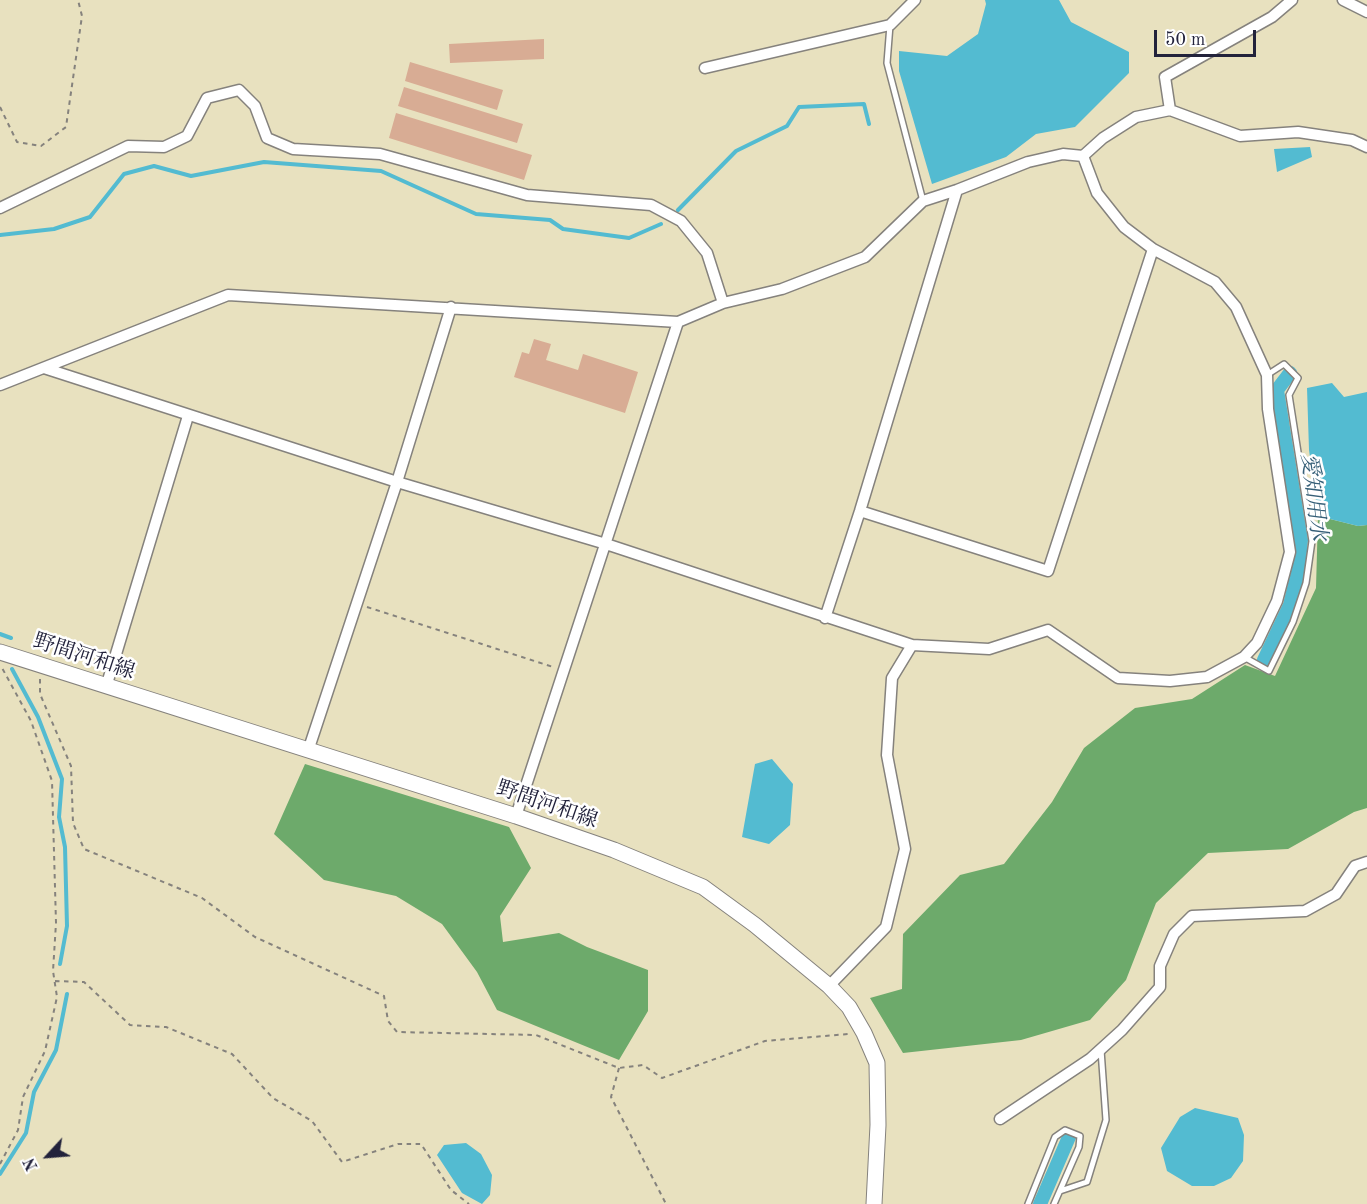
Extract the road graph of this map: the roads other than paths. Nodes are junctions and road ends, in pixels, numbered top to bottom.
1 (915, 0) edge
2 (1292, 0) edge
3 (1343, 0) edge
4 (1367, 12) edge
5 (890, 25) junction
6 (705, 68) dead end
7 (1170, 110) junction
8 (1367, 147) edge
9 (1083, 156) junction
10 (957, 190) junction
11 (923, 201) junction
12 (0, 208) edge
13 (1153, 249) junction
14 (723, 303) junction
15 (450, 307) junction
16 (678, 322) junction
17 (44, 368) junction
18 (1267, 375) junction
19 (0, 385) edge
20 (188, 416) junction
21 (397, 482) junction
22 (860, 511) junction
23 (606, 544) junction
24 (825, 618) junction
25 (912, 645) junction
26 (1244, 657) junction
27 (0, 658) edge
28 (106, 687) junction
29 (308, 751) junction
30 (516, 816) junction
31 (1367, 862) edge
32 (829, 986) junction
33 (1101, 1049) junction
34 (1000, 1119) dead end
35 (1060, 1191) junction
36 (874, 1204) edge
37 (1028, 1204) edge
38 (1054, 1204) edge

1 - 5 street
2 - 7 street
3 - 4 street
5 - 6 street
5 - 11 lane
7 - 8 street
7 - 9 street
9 - 10 street
9 - 13 street
10 - 11 street
10 - 22 street
11 - 14 street
12 - 14 street
13 - 18 street
13 - 22 street
14 - 16 street
15 - 16 street
15 - 17 street
15 - 21 street
16 - 23 street
17 - 19 street
17 - 20 street
18 - 26 street
18 - 26 lane
20 - 21 street
20 - 28 street
21 - 23 street
21 - 29 street
22 - 24 street
23 - 24 street
23 - 30 street
24 - 25 street
25 - 26 street
25 - 32 street
27 - 28 main road, 野間河和線
28 - 29 main road, 野間河和線
29 - 30 main road, 野間河和線
30 - 32 main road, 野間河和線
31 - 33 street
32 - 36 main road, 野間河和線
33 - 34 street
33 - 35 lane
35 - 37 lane
35 - 38 lane

